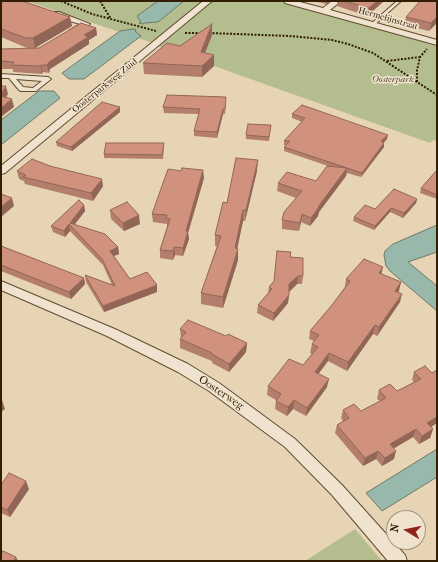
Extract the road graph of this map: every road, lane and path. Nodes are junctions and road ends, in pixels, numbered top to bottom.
1 (61, 1) edge
2 (100, 1) edge
3 (208, 1) edge
4 (288, 1) edge
5 (337, 1) edge
6 (399, 1) edge
7 (49, 11) edge
8 (324, 11) junction
9 (111, 19) junction
10 (372, 25) junction
11 (169, 33) junction
12 (68, 35) edge
13 (436, 41) edge
14 (420, 57) junction
15 (386, 61) junction
16 (1, 76) edge
17 (10, 76) junction
18 (418, 83) junction
19 (437, 95) edge
20 (1, 171) edge
21 (1, 285) edge
22 (399, 561) edge

1 - 9 path
2 - 9 path
3 - 11 street, Oosterparkweg Zuid
4 - 8 street, Hermelijnstraat
5 - 8 street
6 - 10 lane
7 - 12 street
8 - 10 street, Hermelijnstraat
9 - 11 path
10 - 13 street, Hermelijnstraat
11 - 15 path
11 - 20 street, Oosterparkweg Zuid
13 - 14 path
14 - 15 path
14 - 18 path
15 - 18 path
16 - 17 street
17 - 17 street
18 - 19 path
21 - 22 street, Oosterweg

